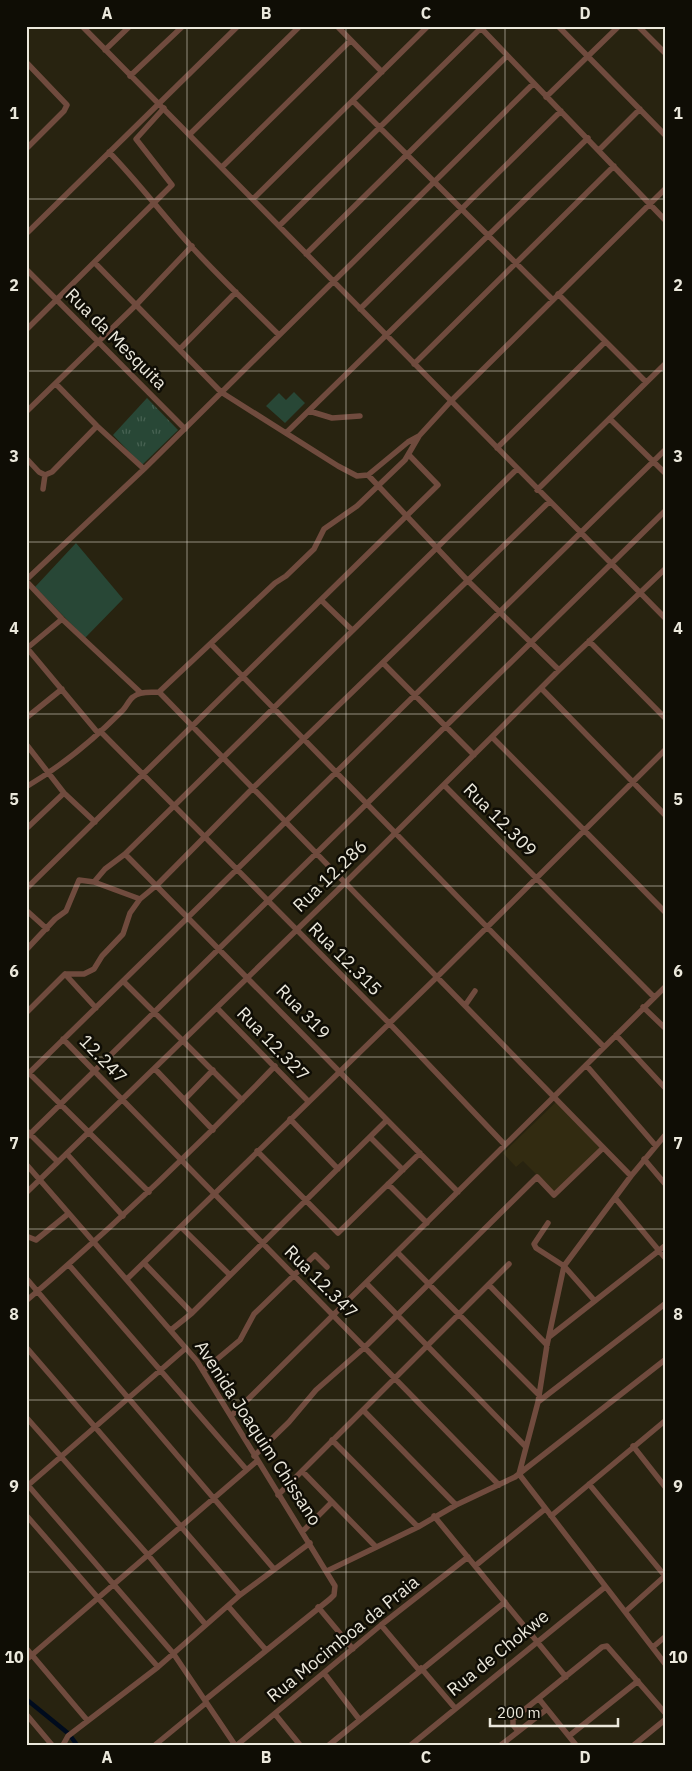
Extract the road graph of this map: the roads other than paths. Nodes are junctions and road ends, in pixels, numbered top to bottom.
1 (82, 26) edge
2 (130, 26) edge
3 (183, 26) edge
4 (238, 26) edge
5 (300, 26) edge
6 (337, 26) edge
7 (428, 26) edge
8 (558, 26) edge
9 (619, 26) edge
10 (638, 26) edge
11 (480, 27) edge
12 (350, 41) junction
13 (105, 50) junction
14 (666, 54) edge
15 (508, 56) junction
16 (588, 56) junction
17 (26, 62) edge
18 (382, 72) junction
19 (130, 76) junction
20 (533, 84) junction
21 (546, 97) junction
22 (353, 101) junction
23 (158, 103) junction
24 (164, 108) junction
25 (640, 109) junction
26 (561, 111) junction
27 (380, 128) junction
28 (190, 134) junction
29 (666, 136) edge
30 (588, 138) junction
31 (26, 149) edge
32 (599, 150) junction
33 (109, 152) junction
34 (407, 155) junction
35 (614, 166) junction
36 (222, 167) junction
37 (433, 182) junction
38 (666, 188) edge
39 (253, 199) junction
40 (153, 203) junction
41 (650, 204) junction
42 (460, 209) junction
43 (666, 221) edge
44 (279, 226) junction
45 (26, 234) edge
46 (488, 237) junction
47 (192, 246) junction
48 (306, 254) junction
49 (95, 263) junction
50 (514, 264) junction
51 (26, 269) edge
52 (334, 282) junction
53 (236, 292) junction
54 (558, 294) junction
55 (552, 300) junction
56 (57, 301) junction
57 (137, 304) junction
58 (360, 309) junction
59 (26, 330) edge
60 (279, 335) junction
61 (386, 336) junction
62 (98, 342) junction
63 (605, 342) junction
64 (180, 349) junction
65 (666, 363) edge
66 (414, 364) junction
67 (646, 382) junction
68 (56, 384) junction
69 (222, 392) junction
70 (451, 401) junction
71 (309, 411) junction
72 (26, 412) edge
73 (360, 416) dead end
74 (610, 419) junction
75 (96, 426) junction
76 (185, 429) junction
77 (286, 433) junction
78 (419, 436) junction
79 (497, 448) junction
80 (666, 449) edge
81 (409, 455) junction
82 (26, 458) edge
83 (653, 461) junction
84 (517, 468) junction
85 (144, 469) junction
86 (45, 474) junction
87 (666, 474) edge
88 (368, 475) junction
89 (378, 488) junction
90 (43, 489) dead end
91 (538, 490) junction
92 (548, 502) junction
93 (666, 510) edge
94 (406, 516) junction
95 (580, 532) junction
96 (437, 547) junction
97 (611, 564) junction
98 (666, 568) edge
99 (26, 580) edge
100 (468, 580) junction
101 (639, 593) junction
102 (321, 600) junction
103 (500, 612) junction
104 (62, 619) junction
105 (666, 619) edge
106 (352, 630) junction
107 (590, 641) junction
108 (530, 642) junction
109 (212, 644) junction
110 (27, 649) edge
111 (383, 663) junction
112 (559, 670) junction
113 (241, 677) junction
114 (541, 688) junction
115 (62, 690) junction
116 (159, 692) junction
117 (141, 693) junction
118 (414, 696) junction
119 (272, 707) junction
120 (26, 718) edge
121 (666, 720) edge
122 (192, 726) junction
123 (446, 727) junction
124 (99, 732) junction
125 (492, 737) junction
126 (303, 739) junction
127 (26, 744) edge
128 (666, 749) edge
129 (474, 755) junction
130 (222, 756) junction
131 (336, 772) junction
132 (48, 774) junction
133 (142, 776) junction
134 (632, 782) junction
135 (444, 785) junction
136 (26, 787) edge
137 (252, 788) junction
138 (64, 793) junction
139 (367, 804) junction
140 (173, 805) junction
141 (666, 816) edge
142 (286, 821) junction
143 (95, 822) junction
144 (26, 829) edge
145 (584, 829) junction
146 (396, 833) junction
147 (205, 837) junction
148 (317, 852) junction
149 (125, 854) junction
150 (236, 869) junction
151 (536, 877) junction
152 (94, 882) junction
153 (346, 882) junction
154 (157, 885) junction
155 (26, 889) edge
156 (140, 898) junction
157 (267, 901) junction
158 (26, 910) edge
159 (665, 912) edge
160 (188, 917) junction
161 (487, 926) junction
162 (47, 929) junction
163 (296, 930) junction
164 (219, 948) junction
165 (26, 950) edge
166 (65, 974) junction
167 (247, 977) junction
168 (437, 977) junction
169 (123, 981) junction
170 (666, 986) edge
171 (475, 990) dead end
172 (654, 997) junction
173 (466, 1004) junction
174 (643, 1007) junction
175 (96, 1008) junction
176 (217, 1008) junction
177 (155, 1012) junction
178 (26, 1013) edge
179 (388, 1023) junction
180 (666, 1029) edge
181 (616, 1035) junction
182 (63, 1039) junction
183 (183, 1042) junction
184 (604, 1047) junction
185 (275, 1066) junction
186 (586, 1066) junction
187 (155, 1069) junction
188 (213, 1070) junction
189 (339, 1071) junction
190 (93, 1072) junction
191 (28, 1075) edge
192 (666, 1089) edge
193 (555, 1098) junction
194 (185, 1099) junction
195 (122, 1100) junction
196 (242, 1100) junction
197 (308, 1101) junction
198 (61, 1104) junction
199 (290, 1119) junction
200 (387, 1120) junction
201 (213, 1130) junction
202 (90, 1132) junction
203 (28, 1134) edge
204 (666, 1134) edge
205 (370, 1138) junction
206 (505, 1145) junction
207 (656, 1146) junction
208 (603, 1148) junction
209 (257, 1151) junction
210 (420, 1153) junction
211 (67, 1154) junction
212 (644, 1159) junction
213 (181, 1160) junction
214 (58, 1162) junction
215 (26, 1164) edge
216 (338, 1169) junction
217 (403, 1170) junction
218 (631, 1176) junction
219 (40, 1180) junction
220 (388, 1184) junction
221 (666, 1186) edge
222 (149, 1192) junction
223 (458, 1192) junction
224 (26, 1193) edge
225 (214, 1193) junction
226 (615, 1198) junction
227 (304, 1201) junction
228 (68, 1214) junction
229 (123, 1216) junction
230 (427, 1223) junction
231 (548, 1223) dead end
232 (181, 1226) junction
233 (26, 1236) edge
234 (94, 1243) junction
235 (262, 1243) junction
236 (666, 1245) edge
237 (659, 1251) junction
238 (397, 1252) junction
239 (666, 1259) edge
240 (144, 1263) junction
241 (509, 1264) dead end
242 (69, 1265) junction
243 (564, 1266) junction
244 (327, 1267) dead end
245 (230, 1275) junction
246 (294, 1277) junction
247 (26, 1278) edge
248 (127, 1279) junction
249 (366, 1283) junction
250 (429, 1284) junction
251 (489, 1286) junction
252 (38, 1291) junction
253 (594, 1300) junction
254 (26, 1301) edge
255 (666, 1303) edge
256 (192, 1313) junction
257 (333, 1314) junction
258 (460, 1314) junction
259 (397, 1315) junction
260 (171, 1330) junction
261 (549, 1337) junction
262 (428, 1344) junction
263 (547, 1345) junction
264 (26, 1347) edge
265 (365, 1347) junction
266 (186, 1348) junction
267 (666, 1359) edge
268 (162, 1370) junction
269 (203, 1371) junction
270 (394, 1377) junction
271 (539, 1395) junction
272 (128, 1398) junction
273 (538, 1402) junction
274 (363, 1410) junction
275 (231, 1416) junction
276 (26, 1417) edge
277 (666, 1420) edge
278 (95, 1428) junction
279 (332, 1440) junction
280 (633, 1446) junction
281 (526, 1447) junction
282 (60, 1457) junction
283 (256, 1458) junction
284 (246, 1469) junction
285 (302, 1471) junction
286 (520, 1474) junction
287 (499, 1484) junction
288 (589, 1484) junction
289 (27, 1485) edge
290 (666, 1488) edge
291 (278, 1494) junction
292 (214, 1499) junction
293 (332, 1502) junction
294 (456, 1504) junction
295 (545, 1509) junction
296 (26, 1515) edge
297 (434, 1516) junction
298 (551, 1516) junction
299 (180, 1526) junction
300 (418, 1526) junction
301 (303, 1531) junction
302 (310, 1543) junction
303 (376, 1547) junction
304 (148, 1555) junction
305 (468, 1557) junction
306 (475, 1566) junction
307 (274, 1569) junction
308 (327, 1571) junction
309 (665, 1576) edge
310 (114, 1584) junction
311 (605, 1587) junction
312 (240, 1595) junction
313 (98, 1598) junction
314 (505, 1602) junction
315 (228, 1606) junction
316 (318, 1608) junction
317 (626, 1611) junction
318 (206, 1625) junction
319 (381, 1625) junction
320 (666, 1636) edge
321 (537, 1640) junction
322 (652, 1647) junction
323 (26, 1648) edge
324 (353, 1649) junction
325 (266, 1650) junction
326 (173, 1654) junction
327 (33, 1656) junction
328 (26, 1660) edge
329 (666, 1665) edge
330 (158, 1667) junction
331 (420, 1670) junction
332 (324, 1674) junction
333 (566, 1677) junction
334 (638, 1681) junction
335 (539, 1699) junction
336 (205, 1702) junction
337 (455, 1708) junction
338 (547, 1709) junction
339 (26, 1714) edge
340 (275, 1714) junction
341 (666, 1714) edge
342 (359, 1719) junction
343 (666, 1719) edge
344 (88, 1720) junction
345 (518, 1730) junction
346 (569, 1736) junction
347 (52, 1745) edge
348 (63, 1745) edge
349 (155, 1745) edge
350 (236, 1745) edge
351 (300, 1745) edge
352 (328, 1745) edge
353 (411, 1745) edge
354 (501, 1745) edge
355 (576, 1745) edge
356 (634, 1745) edge

1 - 13 street
2 - 13 street
3 - 19 street
4 - 23 street
5 - 28 street
6 - 12 street
7 - 18 street
8 - 16 street
9 - 16 street
10 - 14 street
11 - 15 street
11 - 27 street
12 - 18 street
12 - 36 street
13 - 19 street
15 - 20 street
15 - 34 street
16 - 21 street
16 - 25 street
17 - 31 street
18 - 22 street
19 - 23 street
20 - 21 street
20 - 37 street
21 - 26 street
22 - 27 street
22 - 39 street
23 - 24 street
23 - 33 street
24 - 28 street
24 - 40 street
25 - 29 street
25 - 32 street
26 - 30 street
26 - 42 street
27 - 34 street
27 - 44 street
28 - 36 street
30 - 32 street
30 - 46 street
32 - 35 street
33 - 40 street
33 - 45 street
34 - 37 street
34 - 48 street
35 - 41 street
35 - 50 street
36 - 39 street
37 - 42 street
37 - 52 street
38 - 41 street
39 - 44 street
40 - 47 street
40 - 49 street
41 - 43 street
41 - 54 street
42 - 46 street
42 - 58 street
44 - 48 street
46 - 50 street
46 - 61 street
47 - 53 street
47 - 57 street
48 - 52 street
49 - 56 street
49 - 57 street
50 - 55 street
50 - 66 street
51 - 56 street, Rua da Mesquita
52 - 58 street
52 - 60 street
53 - 60 street
53 - 64 street
54 - 55 street
54 - 63 street
55 - 70 street
56 - 59 street
56 - 62 street, Rua da Mesquita
57 - 62 street
57 - 64 street
58 - 61 street
60 - 69 street
61 - 66 street
61 - 71 street
62 - 68 street
62 - 76 street, Rua da Mesquita
63 - 67 street
63 - 79 street
64 - 69 street
65 - 67 street
66 - 70 street
67 - 74 street
68 - 72 street
68 - 75 street
69 - 76 street
69 - 77 street
70 - 78 street
70 - 79 street
71 - 73 street
71 - 77 street
74 - 83 street
74 - 91 street
75 - 85 street
75 - 86 street
76 - 85 street
77 - 88 street
78 - 81 street
78 - 88 street
79 - 84 street
80 - 83 street
81 - 89 street
81 - 94 street
82 - 86 street
83 - 87 street
83 - 95 street
84 - 91 street
84 - 96 street
85 - 99 street
86 - 90 street
88 - 89 street
89 - 94 street
89 - 109 street
91 - 92 street
92 - 95 street
92 - 100 street
93 - 97 street
94 - 96 street
94 - 102 street
95 - 97 street
95 - 103 street
96 - 100 street
96 - 106 street
97 - 101 street
97 - 108 street
98 - 101 street, Rua 12.286
99 - 104 street
100 - 103 street
100 - 111 street
101 - 105 street
101 - 107 street, Rua 12.286
102 - 106 street
102 - 113 street
103 - 108 street
103 - 118 street
104 - 110 street
104 - 117 street
106 - 119 street
107 - 112 street, Rua 12.286
107 - 121 street
108 - 112 street
108 - 123 street
109 - 113 street
109 - 116 street
110 - 115 street, Rua 12.315
111 - 118 street
111 - 126 street
112 - 114 street, Rua 12.286
113 - 119 street
113 - 122 street
114 - 125 street, Rua 12.286
114 - 134 street
115 - 120 street
115 - 124 street, Rua 12.315
116 - 117 street
116 - 122 street
117 - 124 street
118 - 123 street
118 - 131 street
119 - 126 street
119 - 130 street
122 - 130 street
122 - 133 street
123 - 129 street
123 - 139 street
124 - 132 street
124 - 133 street, Rua 12.315
125 - 129 street, Rua 12.286
125 - 145 street
126 - 131 street
126 - 137 street
127 - 132 street
128 - 134 street
129 - 135 street, Rua 12.286
130 - 137 street
130 - 140 street
131 - 139 street
131 - 142 street
132 - 136 street
132 - 138 street
133 - 140 street, Rua 12.315
133 - 143 street
134 - 141 street
134 - 145 street
135 - 146 street, Rua 12.286
135 - 151 street, Rua 12.309
137 - 142 street
137 - 147 street
138 - 143 street
138 - 144 street
139 - 146 street
139 - 148 street
140 - 147 street, Rua 12.315
140 - 149 street
142 - 148 street
142 - 150 street
143 - 155 street
145 - 151 street
145 - 159 street
146 - 153 street, Rua 12.286
146 - 161 street
147 - 150 street, Rua 12.315
147 - 154 street
148 - 153 street
148 - 157 street
149 - 152 street
149 - 154 street, Rua 319
150 - 157 street, Rua 12.315
150 - 160 street
151 - 161 street
151 - 172 street, Rua 12.309
152 - 156 street
152 - 162 street
153 - 163 street, Rua 12.286
153 - 168 street
154 - 156 street
154 - 160 street, Rua 319
156 - 166 street
157 - 163 street, Rua 12.315
157 - 164 street
158 - 162 street
160 - 164 street, Rua 319
160 - 169 street
161 - 168 street
161 - 184 street
162 - 165 street
163 - 167 street, Rua 12.286
163 - 179 street, Rua 12.315
164 - 167 street, Rua 319
164 - 177 street
166 - 175 street
166 - 178 street
167 - 176 street, Rua 12.286
167 - 189 street, Rua 319
168 - 173 street
168 - 179 street
169 - 175 street
169 - 177 street
170 - 172 street
171 - 173 street
172 - 174 street
173 - 193 street
174 - 180 street
174 - 181 street
175 - 182 street
176 - 183 street, Rua 12.286
176 - 185 street, Rua 12.327
177 - 183 street
177 - 190 street
179 - 189 street
179 - 206 street, Rua 12.315
181 - 184 street
181 - 192 street
182 - 190 street, 12.247
182 - 191 street
183 - 187 street, Rua 12.286
183 - 188 street
184 - 186 street
185 - 196 street
185 - 197 street, Rua 12.327
186 - 193 street
186 - 207 street
187 - 194 street
187 - 195 street, Rua 12.286
188 - 194 street
188 - 196 street
189 - 197 street
189 - 200 street, Rua 319
190 - 195 street, 12.247
190 - 198 street
191 - 198 street
193 - 206 street
193 - 208 street
194 - 201 street
195 - 202 street, Rua 12.286
195 - 213 street, Rua 12.347
196 - 201 street
197 - 199 street
198 - 202 street
198 - 203 street
199 - 209 street
199 - 216 street
200 - 205 street
200 - 210 street, Rua 319
201 - 213 street
202 - 211 street, Rua 12.286
202 - 222 street
203 - 214 street
204 - 207 street
205 - 216 street
205 - 217 street
206 - 223 street
207 - 212 street
208 - 218 street
208 - 250 street
209 - 225 street
209 - 227 street
210 - 217 street
210 - 223 street, Rua 319
211 - 214 street, Rua 12.286
211 - 229 street
212 - 218 street
212 - 221 street
213 - 222 street
213 - 225 street, Rua 12.347
214 - 219 street, Rua 12.286
215 - 219 street, Avenida Joaquim Chissano
216 - 227 street
217 - 220 street
218 - 226 street
219 - 224 street, Rua 12.286
219 - 228 street, Avenida Joaquim Chissano
220 - 227 street
220 - 230 street
222 - 229 street
223 - 230 street
225 - 232 street
225 - 235 street, Rua 12.347
226 - 237 street
226 - 243 street
227 - 235 street
228 - 233 street
228 - 234 street, Avenida Joaquim Chissano
229 - 234 street
230 - 238 street
231 - 243 street
232 - 240 street
232 - 245 street
234 - 242 street
234 - 248 street, Avenida Joaquim Chissano
235 - 245 street
235 - 246 street, Rua 12.347
236 - 237 street
237 - 239 street
237 - 253 street
238 - 249 street
238 - 250 street
240 - 248 street
240 - 256 street
241 - 251 street
242 - 252 street
242 - 268 street
243 - 253 street
243 - 261 street
244 - 246 street
245 - 256 street
246 - 257 street, Rua 12.347
246 - 269 street
247 - 252 street
248 - 260 street, Avenida Joaquim Chissano
249 - 257 street
249 - 259 street
250 - 258 street
250 - 259 street
251 - 258 street
251 - 263 street
252 - 254 street
252 - 272 street
253 - 261 street
255 - 273 street
256 - 260 street
257 - 265 street, Rua 12.347
257 - 275 street
258 - 262 street
258 - 271 street
259 - 262 street
259 - 265 street
260 - 266 street, Avenida Joaquim Chissano
261 - 263 street
262 - 270 street
262 - 281 street
263 - 271 street
264 - 278 street
265 - 270 street, Rua 12.347
265 - 283 street
266 - 268 street
266 - 269 street, Avenida Joaquim Chissano
267 - 286 street
268 - 272 street
268 - 284 street
269 - 275 street, Avenida Joaquim Chissano
270 - 274 street
270 - 287 street, Rua 12.347
271 - 273 street
272 - 278 street
272 - 292 street
273 - 281 street
274 - 279 street
274 - 294 street
275 - 283 street, Avenida Joaquim Chissano
276 - 282 street
277 - 280 street
278 - 282 street
278 - 299 street
279 - 285 street
279 - 300 street
280 - 288 street
280 - 290 street
281 - 286 street
282 - 289 street
282 - 304 street
283 - 284 street
283 - 291 street, Avenida Joaquim Chissano
284 - 292 street
285 - 291 street
285 - 293 street
286 - 287 street
286 - 295 street
287 - 294 street
288 - 298 street
288 - 309 street
289 - 310 street
291 - 301 street, Avenida Joaquim Chissano
292 - 299 street
292 - 307 street
293 - 301 street
293 - 303 street
294 - 297 street
295 - 298 street
295 - 306 street
296 - 313 street
297 - 300 street
297 - 305 street
298 - 311 street
299 - 304 street
299 - 312 street
300 - 303 street
301 - 302 street, Avenida Joaquim Chissano
302 - 307 street
302 - 308 street, Avenida Joaquim Chissano
303 - 308 street
304 - 310 street
304 - 318 street
305 - 306 street
305 - 319 street, Rua Mocimboa da Praia
306 - 314 street
307 - 312 street
308 - 316 street, Avenida Joaquim Chissano
309 - 317 street
310 - 313 street
310 - 326 street
311 - 317 street
311 - 321 street, Rua de Chokwe
312 - 315 street
313 - 327 street
313 - 330 street
314 - 321 street
314 - 331 street
315 - 318 street
315 - 325 street
316 - 324 street
316 - 325 street
317 - 322 street
318 - 326 street
319 - 324 street, Rua Mocimboa da Praia
319 - 331 street
320 - 322 street
321 - 333 street
321 - 337 street, Rua de Chokwe
322 - 329 street
323 - 327 street
324 - 332 street, Rua Mocimboa da Praia
325 - 336 street
326 - 330 street
326 - 336 street
327 - 328 street
327 - 344 street
330 - 344 street
331 - 337 street
331 - 342 street
332 - 340 street, Rua Mocimboa da Praia
332 - 342 street
333 - 334 street
333 - 335 street
334 - 341 street
334 - 346 street
335 - 338 street
335 - 345 street
336 - 349 street
336 - 350 street
337 - 353 street, Rua de Chokwe
338 - 345 street
338 - 346 street
339 - 347 street
340 - 350 street, Rua Mocimboa da Praia
340 - 351 street
342 - 352 street
343 - 356 street
344 - 348 street
345 - 354 street
346 - 355 street

